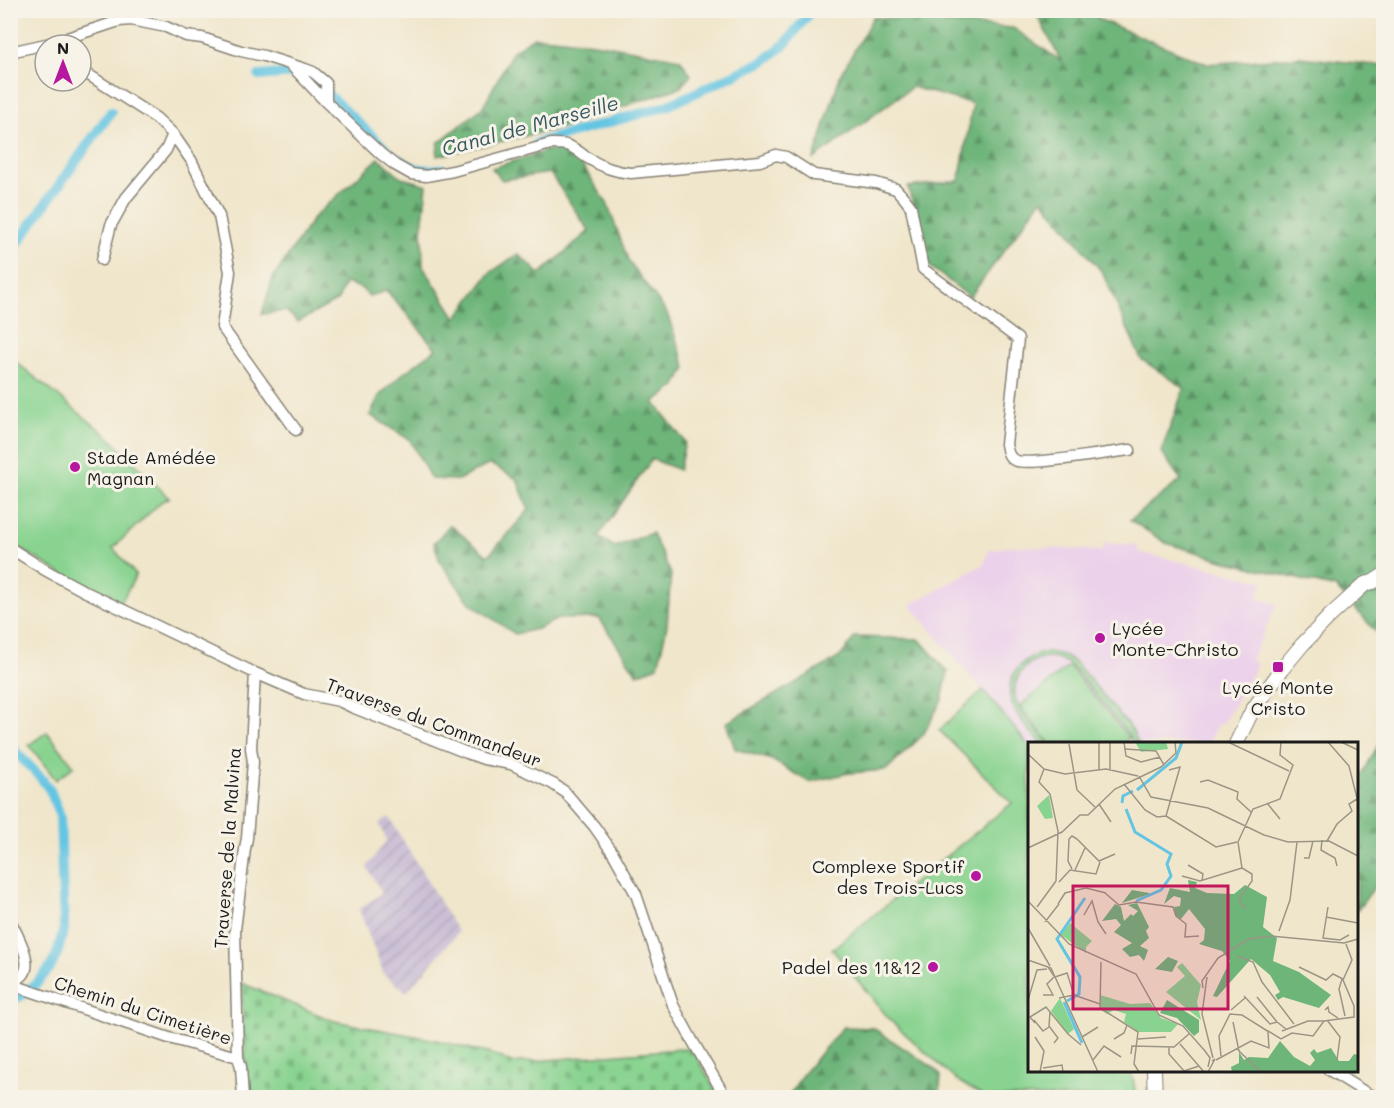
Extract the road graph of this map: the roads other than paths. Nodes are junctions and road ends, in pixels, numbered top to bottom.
1 (82, 33) edge
2 (33, 48) edge
3 (10, 52) edge
4 (296, 70) junction
5 (93, 78) edge
6 (327, 95) junction
7 (173, 134) junction
8 (102, 260) dead end
9 (296, 430) dead end
10 (1130, 450) dead end
11 (10, 548) edge
12 (1378, 578) edge
13 (255, 673) junction
14 (1239, 738) edge
15 (10, 920) edge
16 (14, 985) edge
17 (238, 1057) junction
18 (1154, 1072) edge
19 (1331, 1072) edge
20 (243, 1098) edge
21 (726, 1098) edge
22 (1155, 1098) edge
23 (1379, 1098) edge

1 - 4 street
2 - 3 street
4 - 6 street
4 - 6 street
5 - 7 street
6 - 10 street
7 - 8 street
7 - 9 street
11 - 13 street, Traverse du Commandeur
12 - 14 main road
13 - 17 street, Traverse de la Malvina
13 - 21 street, Traverse du Commandeur
15 - 16 street
16 - 17 street, Chemin du Cimetière
17 - 20 street, Traverse de la Malvina
18 - 22 main road
19 - 23 street

